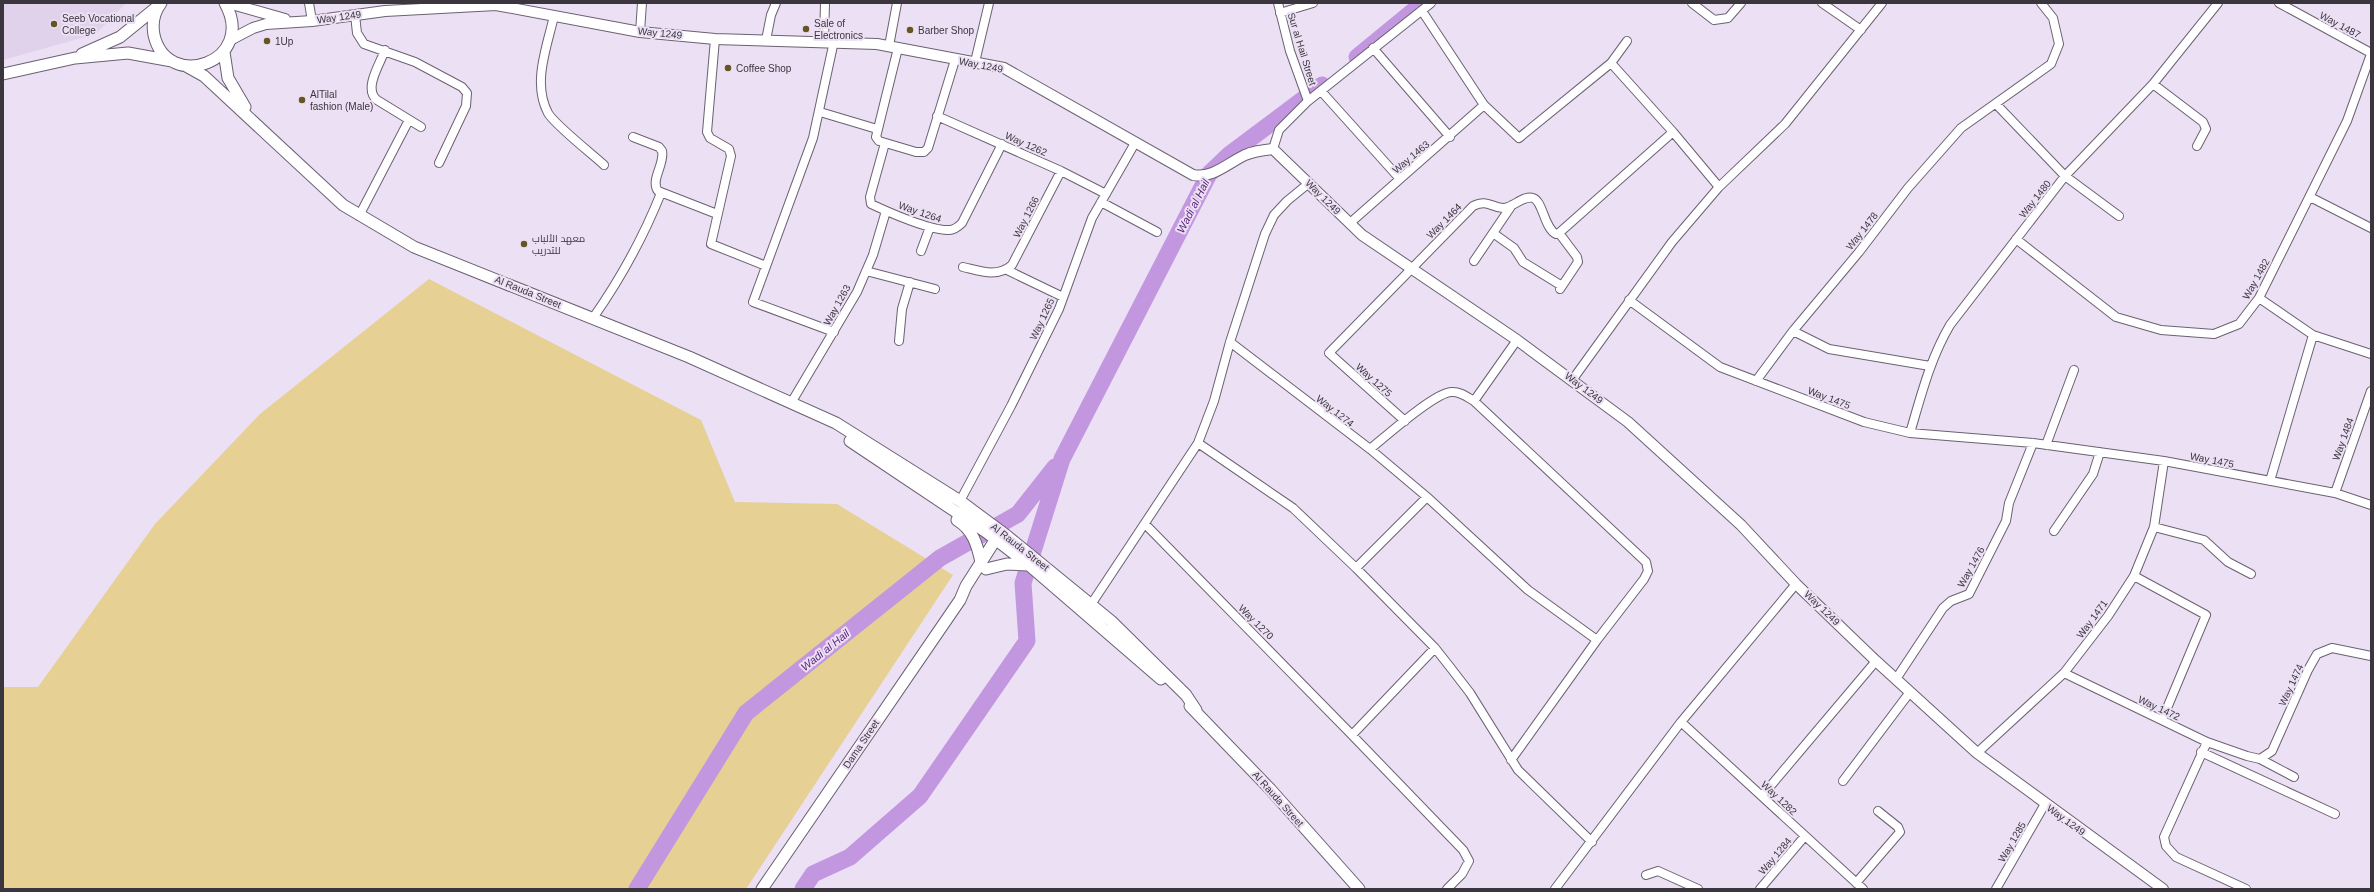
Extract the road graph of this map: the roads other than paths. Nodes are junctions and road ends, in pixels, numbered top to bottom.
1 (225, 3) edge
2 (228, 3) edge
3 (309, 3) edge
4 (642, 3) edge
5 (776, 3) edge
6 (825, 3) edge
7 (896, 3) edge
8 (989, 3) edge
9 (1278, 3) edge
10 (1313, 3) edge
11 (1431, 3) edge
12 (1692, 3) edge
13 (1741, 3) edge
14 (1822, 3) edge
15 (1882, 3) edge
16 (2041, 3) edge
17 (2218, 3) edge
18 (2280, 3) edge
19 (160, 4) edge
20 (412, 6) edge
21 (1422, 11) junction
22 (1280, 13) junction
23 (355, 15) junction
24 (554, 16) junction
25 (293, 21) junction
26 (312, 21) junction
27 (1861, 30) junction
28 (640, 32) junction
29 (715, 39) junction
30 (230, 40) junction
31 (766, 40) junction
32 (829, 41) junction
33 (1627, 41) dead end
34 (894, 47) junction
35 (1373, 48) junction
36 (385, 50) junction
37 (224, 52) junction
38 (2371, 53) edge
39 (75, 58) junction
40 (954, 60) junction
41 (173, 62) junction
42 (975, 62) junction
43 (1611, 63) junction
44 (186, 66) junction
45 (3, 74) edge
46 (2153, 84) junction
47 (1321, 91) junction
48 (1308, 101) junction
49 (1996, 104) junction
50 (1484, 105) junction
51 (820, 112) junction
52 (937, 116) junction
53 (410, 120) junction
54 (422, 127) dead end
55 (261, 129) junction
56 (877, 129) junction
57 (1673, 132) junction
58 (633, 137) dead end
59 (1450, 137) junction
60 (885, 143) junction
61 (1135, 143) junction
62 (1002, 144) junction
63 (2197, 146) dead end
64 (1273, 149) junction
65 (439, 163) dead end
66 (604, 165) dead end
67 (1061, 171) junction
68 (2065, 176) junction
69 (1400, 180) junction
70 (1309, 183) junction
71 (1719, 187) junction
72 (661, 193) junction
73 (1106, 194) junction
74 (2310, 197) junction
75 (1101, 202) junction
76 (1512, 205) junction
77 (886, 211) junction
78 (717, 214) junction
79 (359, 216) junction
80 (2120, 216) dead end
81 (1350, 223) junction
82 (930, 227) junction
83 (2371, 228) edge
84 (1157, 232) dead end
85 (1493, 233) junction
86 (1559, 233) junction
87 (2016, 239) junction
88 (921, 251) dead end
89 (1474, 261) dead end
90 (766, 266) junction
91 (963, 267) dead end
92 (1411, 268) junction
93 (1006, 270) junction
94 (866, 271) junction
95 (910, 282) junction
96 (935, 289) dead end
97 (1063, 298) junction
98 (2259, 298) junction
99 (1629, 300) junction
100 (593, 318) junction
101 (1793, 331) junction
102 (834, 332) junction
103 (2313, 336) junction
104 (1517, 340) junction
105 (899, 341) dead end
106 (1230, 342) junction
107 (1329, 354) joint
108 (2371, 354) edge
109 (1930, 366) junction
110 (2074, 370) dead end
111 (1573, 380) junction
112 (1756, 381) junction
113 (2371, 391) edge
114 (1474, 401) junction
115 (790, 403) junction
116 (819, 417) junction
117 (1405, 420) junction
118 (1910, 433) junction
119 (1198, 443) junction
120 (2033, 443) junction
121 (2046, 445) junction
122 (1370, 450) junction
123 (2100, 452) junction
124 (2164, 461) junction
125 (898, 472) junction
126 (2270, 481) junction
127 (2335, 493) junction
128 (1428, 497) junction
129 (960, 501) junction
130 (2371, 505) edge
131 (1145, 524) junction
132 (2154, 527) junction
133 (2054, 530) dead end
134 (1001, 538) junction
135 (1029, 565) junction
136 (984, 566) junction
137 (1356, 568) junction
138 (2251, 574) dead end
139 (2134, 576) junction
140 (1796, 584) junction
141 (1089, 609) junction
142 (1596, 640) junction
143 (1435, 648) junction
144 (2371, 656) edge
145 (1876, 661) junction
146 (2064, 673) junction
147 (1896, 679) junction
148 (1910, 692) junction
149 (2162, 720) junction
150 (1681, 722) junction
151 (1352, 735) junction
152 (2207, 742) junction
153 (2202, 752) junction
154 (1977, 753) junction
155 (2260, 759) junction
156 (1511, 760) junction
157 (2294, 776) dead end
158 (1843, 781) dead end
159 (1762, 796) junction
160 (2045, 804) junction
161 (1878, 811) dead end
162 (2335, 814) dead end
163 (1805, 836) junction
164 (1592, 842) junction
165 (1646, 875) dead end
166 (1856, 883) junction
167 (762, 889) edge
168 (1358, 889) edge
169 (1447, 889) edge
170 (1555, 889) edge
171 (1698, 889) edge
172 (1760, 889) edge
173 (1863, 889) edge
174 (1996, 889) edge
175 (2163, 889) edge
176 (2246, 889) edge

1 - 30 main road
2 - 25 street, Way 1249
3 - 26 street
4 - 28 street
5 - 31 street
6 - 32 street
7 - 34 street
8 - 42 street
9 - 22 street, Sur al Hail Street
10 - 22 street
11 - 21 street
12 - 13 street
14 - 27 street
15 - 27 street
16 - 49 street, Way 1478
17 - 46 street, Way 1480
18 - 38 street, Way 1487
19 - 39 main road
19 - 41 main road
20 - 23 street, Way 1249
20 - 24 street, Way 1249
21 - 35 street
21 - 50 street
22 - 48 street, Sur al Hail Street
23 - 26 street, Way 1249
23 - 36 street
24 - 28 street, Way 1249
24 - 66 street
25 - 26 street, Way 1249
25 - 30 street, Way 1249
27 - 71 street
28 - 29 street, Way 1249
29 - 31 street, Way 1249
29 - 78 street
30 - 37 main road
31 - 32 street, Way 1249
32 - 34 street, Way 1249
32 - 51 street
33 - 43 street
34 - 40 street, Way 1249
34 - 56 street
35 - 47 street
35 - 59 street
36 - 53 street
36 - 65 street
37 - 44 main road
37 - 55 main road, Al Rauda Street
38 - 74 street, Way 1482
39 - 41 main road
39 - 45 main road
40 - 42 street, Way 1249
40 - 52 street
41 - 44 main road
42 - 61 street, Way 1249
43 - 50 street
43 - 57 street
44 - 55 main road, Al Rauda Street
46 - 63 street
46 - 68 street, Way 1480
47 - 48 street
47 - 69 street
48 - 64 street
49 - 68 street
49 - 101 street, Way 1478
50 - 59 street, Way 1463
51 - 56 street
51 - 90 street
52 - 60 street
52 - 62 street, Way 1262
53 - 54 street
53 - 79 street
55 - 79 main road, Al Rauda Street
56 - 60 street
57 - 71 street
57 - 86 street
58 - 72 street
59 - 69 street, Way 1463
60 - 77 street, Way 1264
61 - 64 street, Way 1249
61 - 73 street, Way 1265
62 - 67 street, Way 1262
62 - 82 street, Way 1264
64 - 70 street, Way 1249
67 - 73 street, Way 1262
67 - 93 street, Way 1266
68 - 80 street
68 - 87 street, Way 1480
69 - 81 street, Way 1463
70 - 81 street, Way 1249
70 - 106 street
71 - 99 street
72 - 78 street
72 - 100 street
73 - 75 street, Way 1265
74 - 83 street
74 - 98 street, Way 1482
75 - 84 street
75 - 97 street, Way 1265
76 - 85 street
76 - 86 street, Way 1464
76 - 92 street, Way 1464
77 - 82 street, Way 1264
77 - 94 street, Way 1263
78 - 90 street
79 - 100 main road, Al Rauda Street
81 - 92 street, Way 1249
82 - 88 street
85 - 86 street
85 - 89 street
87 - 98 street, Way 1482
87 - 109 street, Way 1480
90 - 102 street
91 - 93 street
92 - 104 street, Way 1249
92 - 107 street, Way 1464
93 - 97 street
94 - 95 street
94 - 102 street, Way 1263
95 - 96 street
95 - 105 street
97 - 129 street, Way 1265
98 - 103 street
99 - 111 street
99 - 112 street, Way 1475
100 - 115 main road, Al Rauda Street
101 - 109 street
101 - 112 street, Way 1478
102 - 115 street, Way 1263
103 - 108 street
103 - 126 street
104 - 111 street, Way 1249
104 - 114 street
106 - 119 street
106 - 122 street, Way 1274
107 - 117 street, Way 1275
109 - 118 street, Way 1480
110 - 121 street
111 - 140 street, Way 1249
112 - 118 street, Way 1475
113 - 127 street, Way 1484
114 - 117 street
114 - 142 street
115 - 116 main road, Al Rauda Street
116 - 125 main road, Al Rauda Street
116 - 129 main road, Al Rauda Street
117 - 122 street
118 - 120 street, Way 1475
119 - 131 street
119 - 137 street
120 - 121 street, Way 1475
120 - 147 street, Way 1476
121 - 123 street, Way 1475
122 - 128 street, Way 1274
123 - 124 street, Way 1475
123 - 133 street
124 - 126 street, Way 1475
124 - 132 street, Way 1471
125 - 134 main road, Al Rauda Street
125 - 136 main road
126 - 127 street, Way 1475
127 - 130 street, Way 1475
128 - 137 street
128 - 142 street, Way 1274
129 - 134 main road, Al Rauda Street
131 - 141 street
131 - 151 street, Way 1270
132 - 138 street
132 - 139 street, Way 1471
134 - 135 main road, Al Rauda Street
134 - 136 main road, Dama Street
134 - 141 main road, Al Rauda Street
135 - 136 main road
135 - 141 main road, Al Rauda Street
136 - 167 main road, Dama Street
137 - 143 street
139 - 146 street, Way 1471
139 - 149 street
140 - 145 street, Way 1249
140 - 150 street
141 - 168 main road, Al Rauda Street
142 - 156 street
143 - 151 street
143 - 156 street
144 - 155 street, Way 1474
145 - 147 street, Way 1249
145 - 159 street
146 - 149 street, Way 1472
146 - 154 street, Way 1471
147 - 148 street, Way 1249
148 - 154 street, Way 1249
148 - 158 street
149 - 152 street, Way 1472
150 - 159 street, Way 1282
150 - 164 street
151 - 169 street, Way 1270
152 - 153 street
152 - 155 street, Way 1472
153 - 162 street
153 - 176 street
154 - 160 street, Way 1249
155 - 157 street
156 - 164 street
159 - 163 street, Way 1282
160 - 174 street, Way 1285
160 - 175 street, Way 1249
161 - 166 street
163 - 166 street, Way 1282
163 - 172 street, Way 1284
164 - 170 street
165 - 171 street
166 - 173 street, Way 1282

